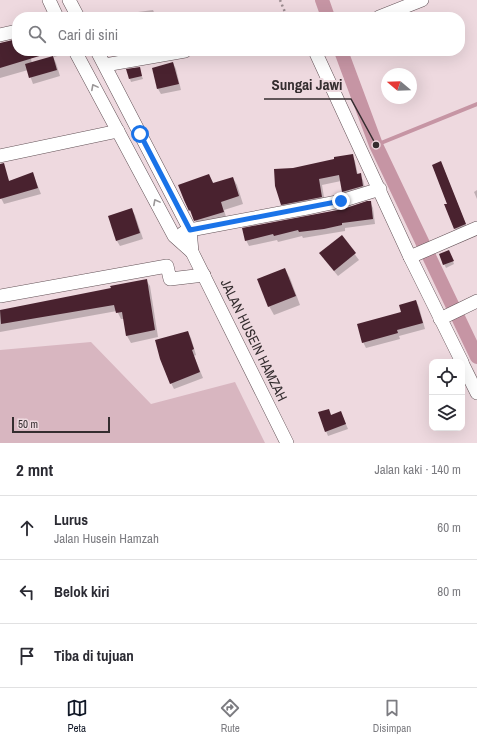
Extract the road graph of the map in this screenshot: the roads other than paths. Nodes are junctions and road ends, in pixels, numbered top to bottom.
1 (49, 0) edge
2 (69, 0) edge
3 (422, 0) edge
4 (55, 12) edge
5 (75, 12) edge
6 (392, 12) edge
7 (12, 32) edge
8 (0, 35) edge
9 (78, 56) edge
10 (100, 56) edge
11 (156, 56) edge
12 (317, 56) edge
13 (105, 65) junction
14 (118, 131) junction
15 (0, 156) edge
16 (380, 189) junction
17 (477, 228) edge
18 (190, 230) junction
19 (174, 236) junction
20 (192, 252) junction
21 (414, 255) junction
22 (204, 275) junction
23 (0, 296) edge
24 (477, 301) edge
25 (445, 317) junction
26 (461, 359) edge
27 (465, 368) edge
28 (477, 393) edge
29 (287, 443) edge

1 - 4 street
2 - 5 street
3 - 6 street
7 - 8 street
14 -> 9 street, JALAN HUSEIN HAMZAH
10 - 13 street, JALAN HUSEIN HAMZAH
11 - 13 street
12 - 16 street
13 - 18 street, JALAN HUSEIN HAMZAH
14 - 15 street
19 -> 14 street, JALAN HUSEIN HAMZAH
16 - 18 street
16 - 21 street
17 - 21 street
18 - 19 street
18 - 20 street, JALAN HUSEIN HAMZAH
19 - 20 street, JALAN HUSEIN HAMZAH
20 - 22 street, JALAN HUSEIN HAMZAH
21 - 25 street
22 - 23 street
22 - 29 street, JALAN HUSEIN HAMZAH
24 - 25 street
25 - 26 street
27 - 28 street

